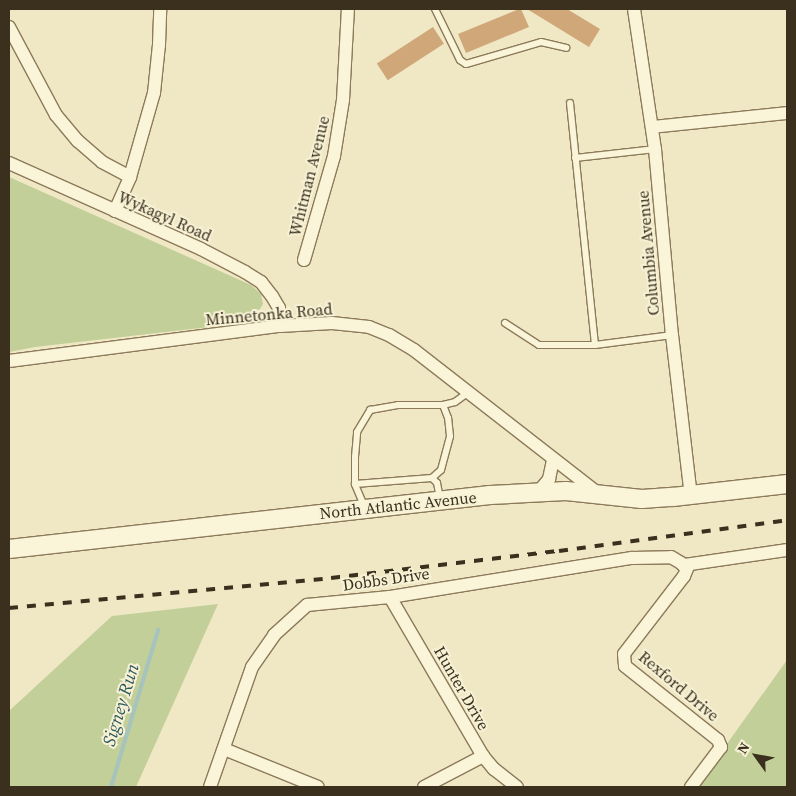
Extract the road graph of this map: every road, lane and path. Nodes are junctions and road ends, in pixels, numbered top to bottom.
1 (160, 9) edge
2 (348, 9) edge
3 (435, 9) edge
4 (634, 9) edge
5 (9, 27) edge
6 (566, 48) dead end
7 (570, 103) dead end
8 (787, 112) edge
9 (652, 127) junction
10 (655, 150) junction
11 (575, 158) junction
12 (9, 163) edge
13 (130, 177) junction
14 (115, 211) junction
15 (304, 260) dead end
16 (505, 324) dead end
17 (280, 326) junction
18 (672, 335) junction
19 (595, 345) junction
20 (9, 360) edge
21 (469, 392) junction
22 (443, 405) junction
23 (553, 460) junction
24 (432, 478) junction
25 (355, 484) junction
26 (787, 484) edge
27 (539, 491) junction
28 (598, 493) junction
29 (691, 496) junction
30 (441, 500) junction
31 (366, 509) junction
32 (9, 550) edge
33 (787, 550) edge
34 (680, 563) junction
35 (390, 597) junction
36 (224, 749) junction
37 (483, 756) junction
38 (210, 787) edge
39 (318, 787) edge
40 (424, 787) edge
41 (517, 787) edge
42 (691, 787) edge

1 - 13 street
2 - 15 street, Whitman Avenue
3 - 6 lane
4 - 9 street, Columbia Avenue
5 - 13 street
7 - 11 lane
8 - 9 street
9 - 10 street, Columbia Avenue
10 - 11 lane
10 - 18 street, Columbia Avenue
11 - 19 lane
12 - 14 street, Wykagyl Road
13 - 14 street
14 - 17 street, Wykagyl Road
16 - 19 lane
17 - 20 street, Minnetonka Road
17 - 21 street, Minnetonka Road
18 - 19 lane
18 - 29 street, Columbia Avenue
21 - 22 lane
21 - 23 street, Minnetonka Road
22 - 24 lane
22 - 25 lane
23 - 27 street
23 - 28 street, Minnetonka Road
24 - 25 lane
24 - 30 lane
25 - 31 lane
26 - 29 street, North Atlantic Avenue
27 - 28 street, North Atlantic Avenue
27 - 30 street, North Atlantic Avenue
28 - 29 street, North Atlantic Avenue
30 - 31 street, North Atlantic Avenue
31 - 32 street, North Atlantic Avenue
33 - 34 street, Dobbs Drive
34 - 35 street, Dobbs Drive
34 - 42 street, Rexford Drive
35 - 36 street, Dobbs Drive
35 - 37 street, Hunter Drive
36 - 38 street, Dobbs Drive
36 - 39 street
37 - 40 street
37 - 41 street, Hunter Drive

